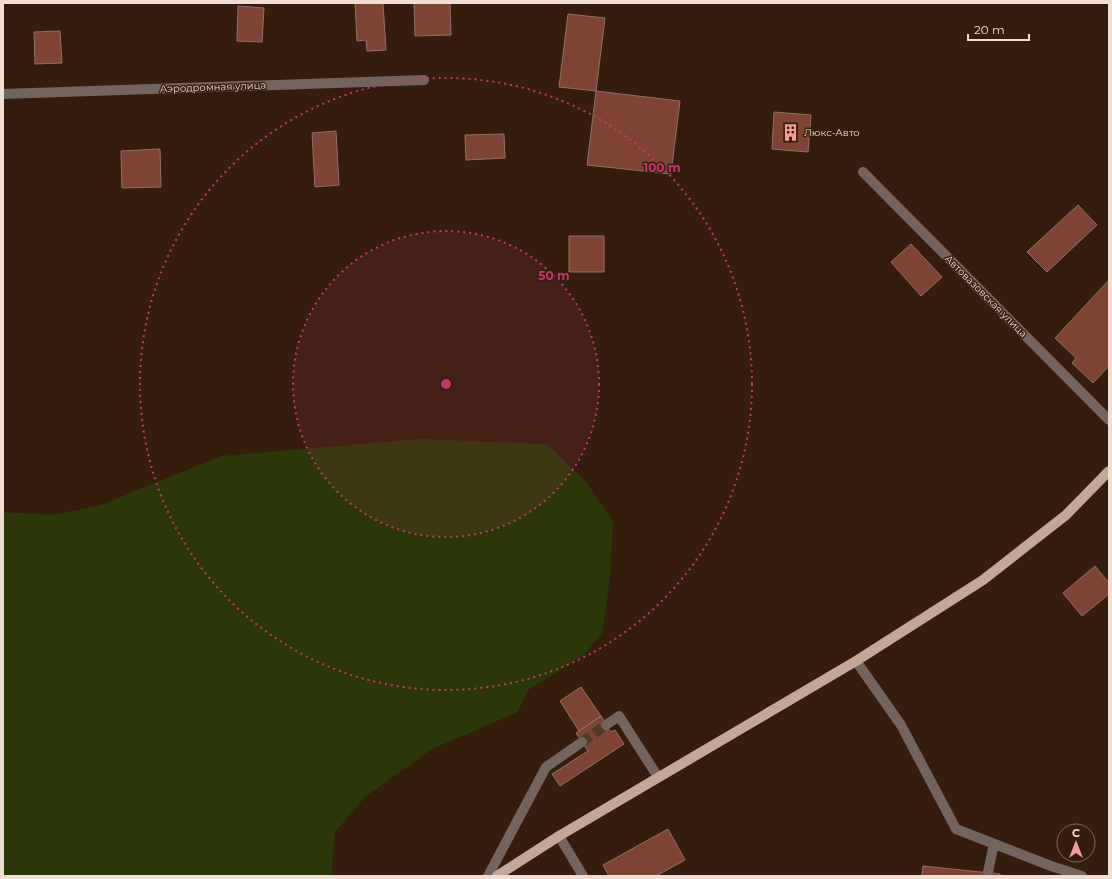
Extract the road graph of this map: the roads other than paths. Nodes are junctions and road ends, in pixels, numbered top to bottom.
1 (424, 80) dead end
2 (3, 94) edge
3 (863, 172) dead end
4 (1109, 420) edge
5 (1109, 471) edge
6 (856, 661) junction
7 (606, 725) tunnel mouth
8 (582, 742) tunnel mouth
9 (658, 777) junction
10 (559, 836) junction
11 (994, 844) junction
12 (988, 872) dead end
13 (488, 876) edge
14 (496, 876) edge
15 (583, 876) edge
16 (1082, 876) edge

1 - 2 street, Аэродромная улица
3 - 4 street, Автовазовская улица
5 - 6 main road
6 - 9 main road
6 - 11 street
7 - 9 street
8 - 13 street
9 - 10 main road
10 - 14 main road
10 - 15 street
11 - 12 street
11 - 16 street

